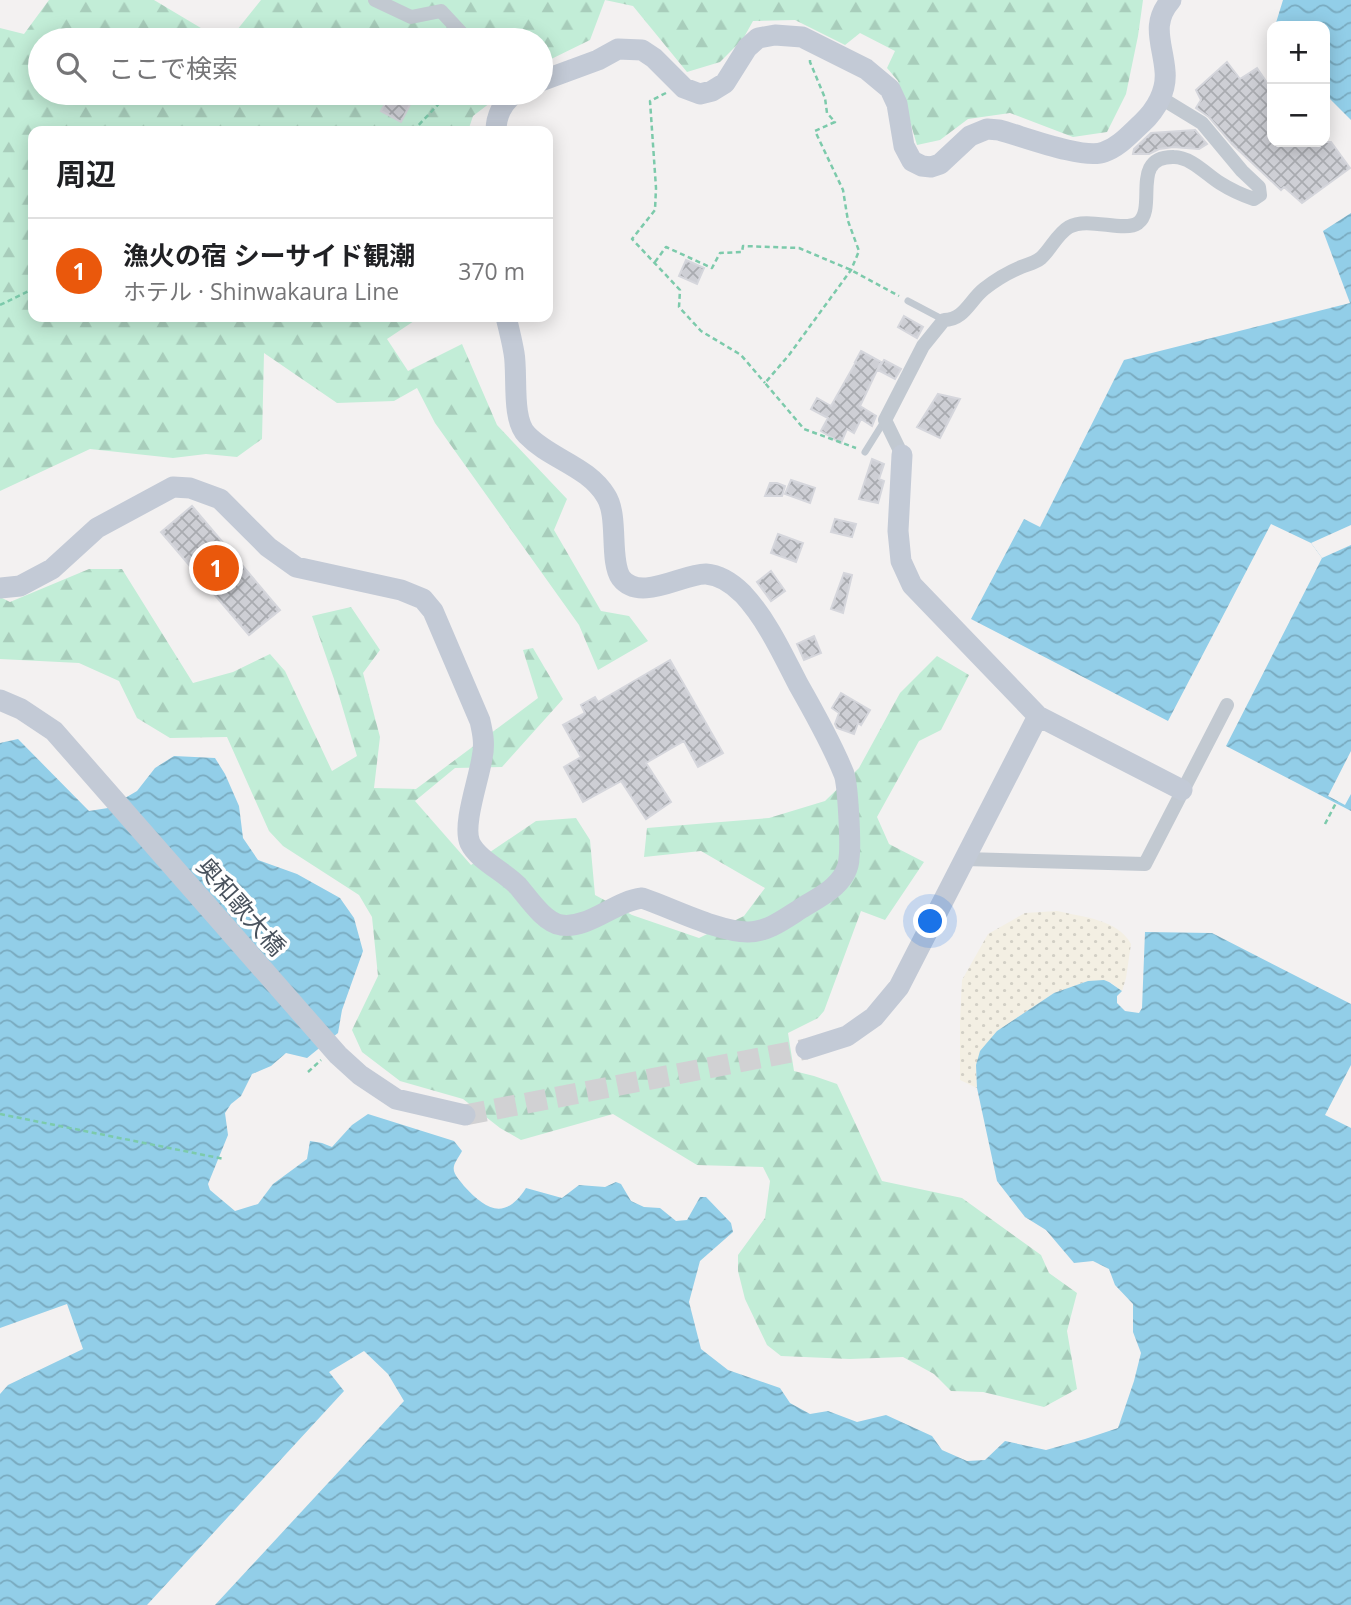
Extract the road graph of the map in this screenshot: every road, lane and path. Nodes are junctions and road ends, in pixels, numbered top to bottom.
1 (375, 0) edge
2 (1171, 0) edge
3 (457, 28) edge
4 (814, 43) junction
5 (553, 77) edge
6 (682, 85) junction
7 (1161, 98) junction
8 (438, 105) edge
9 (503, 105) edge
10 (418, 126) edge
11 (496, 126) edge
12 (654, 263) junction
13 (851, 270) junction
14 (28, 291) edge
15 (908, 301) joint
16 (0, 305) edge
17 (944, 320) junction
18 (507, 322) edge
19 (765, 383) junction
20 (885, 420) junction
21 (865, 452) joint
22 (902, 455) joint
23 (0, 588) edge
24 (0, 700) edge
25 (1227, 705) dead end
26 (1038, 716) junction
27 (1182, 790) junction
28 (1337, 801) dead end
29 (1325, 824) dead end
30 (965, 859) junction
31 (806, 1049) tunnel mouth
32 (330, 1057) junction
33 (308, 1072) dead end
34 (0, 1114) edge
35 (465, 1115) tunnel mouth
36 (224, 1159) dead end

1 - 3 street
2 - 7 main road
4 - 6 main road
4 - 7 main road
4 - 13 path
5 - 6 main road
6 - 12 path
7 - 17 street
8 - 10 path
9 - 11 main road
12 - 13 path
12 - 19 path
13 - 15 path
13 - 19 path
14 - 16 path
15 - 17 lane
17 - 20 street
18 - 23 main road
19 - 21 path
20 - 21 lane
20 - 22 street
22 - 26 main road
24 - 32 main road, 奥和歌大橋
25 - 27 street
26 - 27 main road
26 - 30 main road
27 - 30 street
28 - 29 path
30 - 31 main road
32 - 33 path
32 - 35 main road, 奥和歌大橋
34 - 36 path

